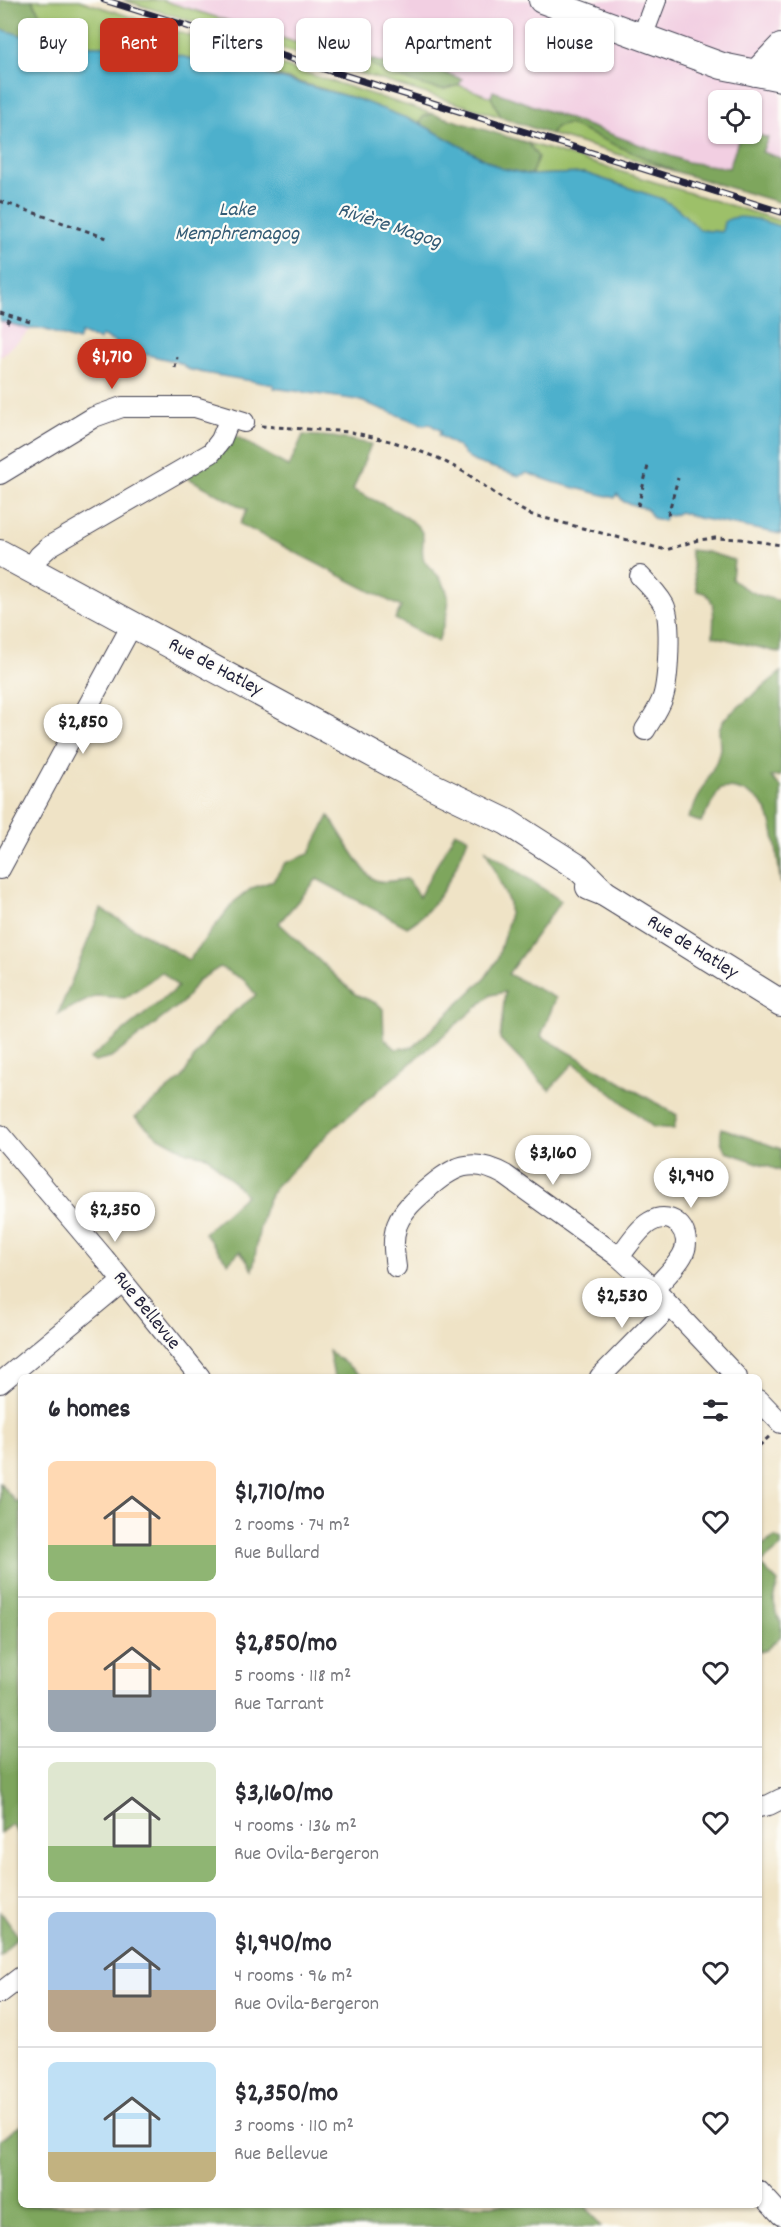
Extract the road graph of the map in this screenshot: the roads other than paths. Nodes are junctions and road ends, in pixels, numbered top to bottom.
1 (542, 0) edge
2 (656, 0) edge
3 (642, 37) junction
4 (781, 47) edge
5 (756, 73) junction
6 (781, 78) edge
7 (0, 474) edge
8 (0, 553) edge
9 (30, 569) junction
10 (640, 576) dead end
11 (133, 623) junction
12 (645, 730) dead end
13 (0, 869) edge
14 (781, 1003) edge
15 (0, 1135) edge
16 (619, 1257) junction
17 (396, 1267) dead end
18 (122, 1282) junction
19 (654, 1289) junction
20 (670, 1306) junction
21 (198, 1374) edge
22 (603, 1374) edge
23 (734, 1374) edge
24 (0, 1383) edge
25 (762, 1403) edge
26 (781, 1423) edge
27 (781, 1799) edge
28 (762, 1806) edge
29 (18, 1979) edge
30 (0, 1993) edge
31 (762, 2194) edge
32 (781, 2215) edge

1 - 3 main road
2 - 3 street
3 - 5 main road
4 - 5 main road
5 - 6 main road
7 - 9 street
8 - 9 main road, Rue de Hatley
9 - 11 main road, Rue de Hatley
10 - 12 street
11 - 13 street
11 - 14 main road, Rue de Hatley
15 - 18 street, Rue Bellevue
16 - 17 street
16 - 19 street
16 - 19 street
18 - 21 street, Rue Bellevue
18 - 24 street
19 - 20 street
20 - 22 street
20 - 23 street
25 - 26 street
27 - 28 street
29 - 30 street
31 - 32 street

